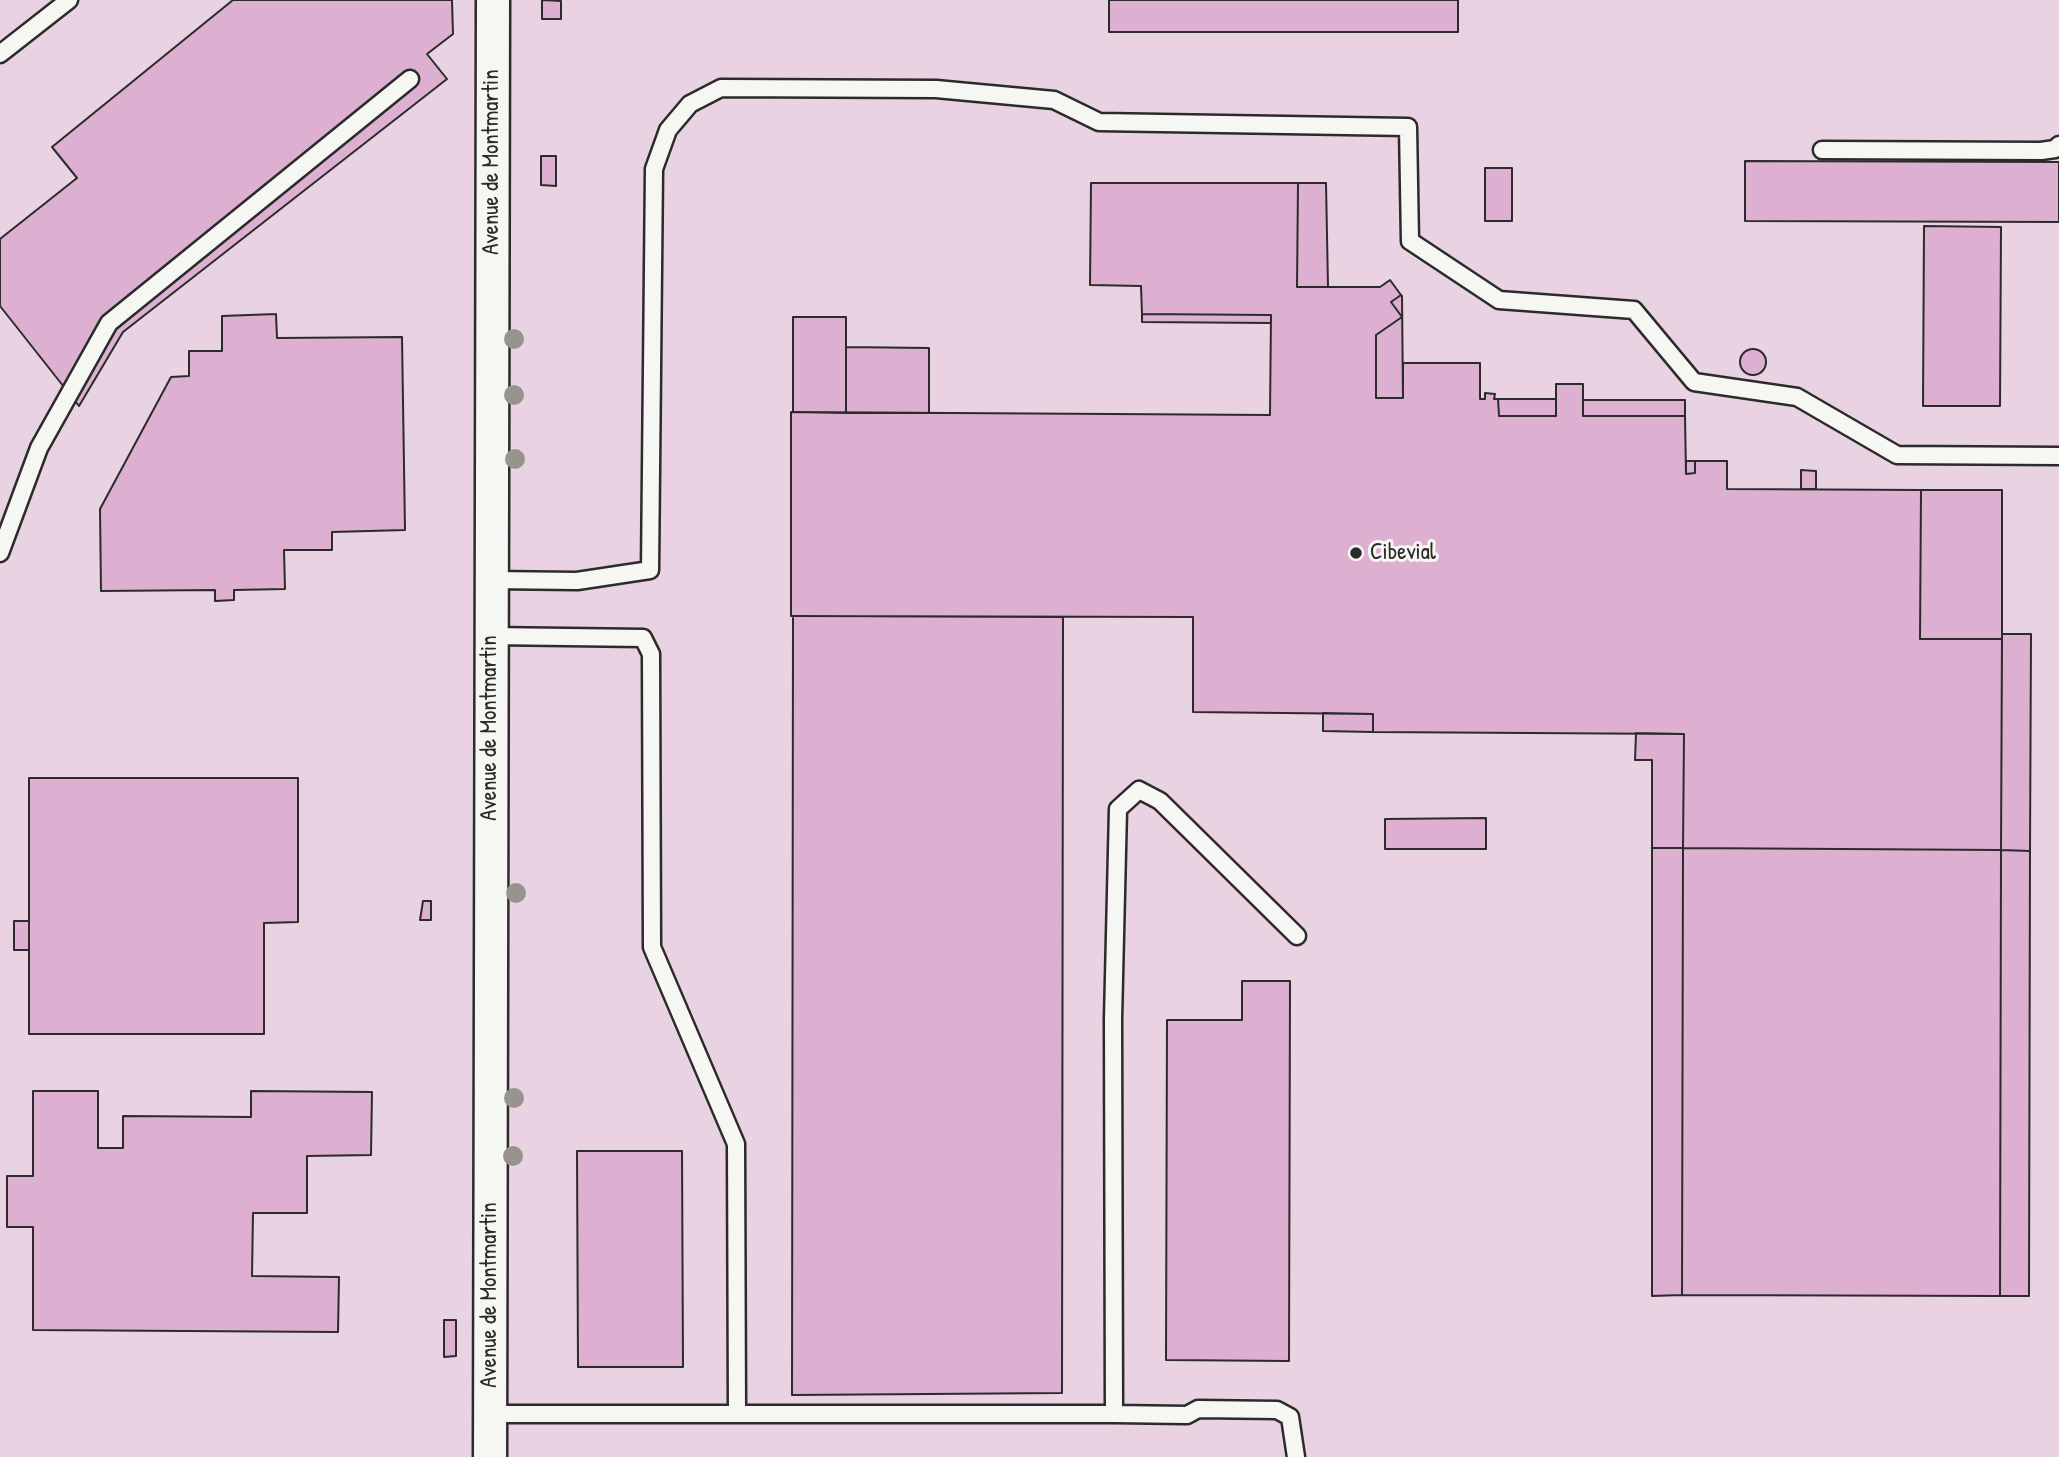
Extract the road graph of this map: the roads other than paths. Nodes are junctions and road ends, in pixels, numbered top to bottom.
1 (69, 0) edge
2 (493, 0) edge
3 (0, 54) edge
4 (410, 79) dead end
5 (2059, 145) edge
6 (1822, 150) dead end
7 (2059, 456) edge
8 (0, 553) edge
9 (490, 580) junction
10 (490, 636) junction
11 (1297, 936) dead end
12 (737, 1413) junction
13 (490, 1414) junction
14 (1114, 1414) junction
15 (490, 1457) edge
16 (1296, 1457) edge

1 - 3 lane
2 - 9 street, Avenue de Montmartin
4 - 8 lane
5 - 6 lane
7 - 9 lane
9 - 10 street, Avenue de Montmartin
10 - 12 lane
10 - 13 street, Avenue de Montmartin
11 - 14 lane
12 - 13 lane
12 - 14 lane
13 - 15 street, Avenue de Montmartin
14 - 16 lane

